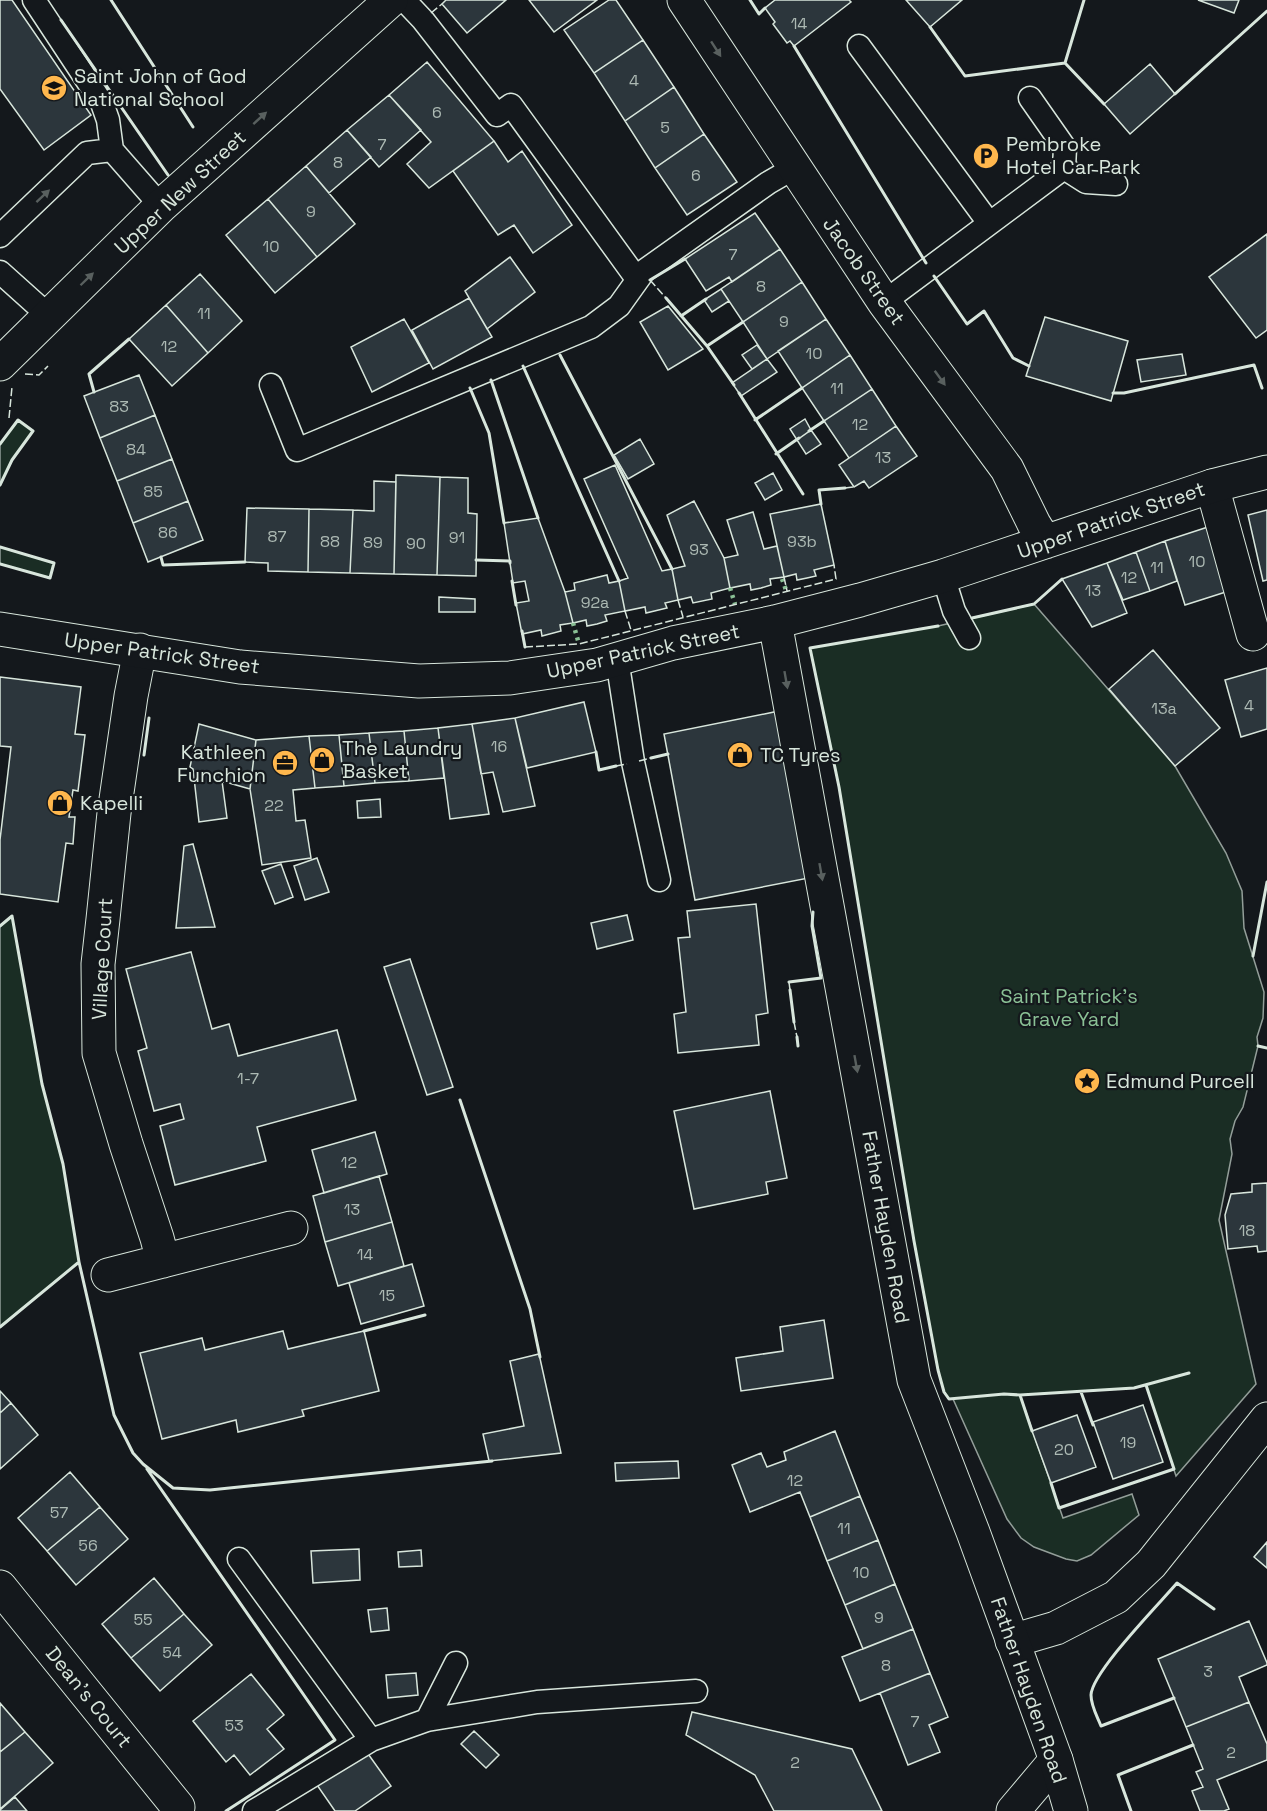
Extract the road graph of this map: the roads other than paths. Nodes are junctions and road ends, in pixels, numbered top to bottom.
1 (34, 0) edge
2 (392, 0) edge
3 (404, 0) edge
4 (684, 0) edge
5 (859, 46) dead end
6 (1030, 98) dead end
7 (112, 150) junction
8 (794, 168) junction
9 (1064, 168) junction
10 (1116, 184) dead end
11 (161, 206) junction
12 (4, 224) edge
13 (989, 224) junction
14 (0, 272) edge
15 (637, 279) junction
16 (884, 302) junction
17 (49, 316) junction
18 (0, 364) edge
19 (271, 385) dead end
20 (1267, 472) edge
21 (1212, 486) junction
22 (1046, 542) junction
23 (943, 576) junction
24 (775, 622) junction
25 (0, 629) edge
26 (1253, 636) edge
27 (969, 638) dead end
28 (140, 650) junction
29 (617, 659) junction
30 (659, 880) dead end
31 (291, 1228) dead end
32 (163, 1261) junction
33 (108, 1275) dead end
34 (1267, 1419) edge
35 (239, 1559) dead end
36 (0, 1587) edge
37 (1012, 1641) junction
38 (456, 1662) dead end
39 (696, 1691) dead end
40 (427, 1720) junction
41 (371, 1740) junction
42 (1056, 1761) junction
43 (178, 1807) dead end
44 (254, 1811) edge
45 (1013, 1811) edge
46 (1071, 1811) edge

1 - 7 lane
11 -> 2 street, Upper New Street
3 - 15 lane
4 -> 8 street, Jacob Street
5 - 13 lane
6 - 9 lane
7 - 11 lane
12 -> 7 lane
8 - 15 lane
8 - 16 street, Jacob Street
9 - 10 lane
9 - 13 lane
17 -> 11 street, Upper New Street
13 - 16 lane
14 - 17 lane
15 - 19 lane
16 -> 22 street, Jacob Street
17 - 18 street, Upper New Street
20 - 21 street, Upper Patrick Street
21 - 22 street, Upper Patrick Street
21 - 26 street
22 - 23 street, Upper Patrick Street
23 - 24 street, Upper Patrick Street
23 - 27 lane
24 - 29 street, Upper Patrick Street
24 -> 37 street, Father Hayden Road
25 - 28 street, Upper Patrick Street
28 - 29 street, Upper Patrick Street
28 - 32 street, Village Court
29 - 30 lane
31 - 32 street
32 - 33 street
34 - 37 street
35 - 41 lane
36 - 43 street, Dean's Court
37 - 42 street, Father Hayden Road
38 - 40 lane
39 - 40 lane
40 - 41 lane
41 - 44 lane
42 - 45 street
42 - 46 street, Father Hayden Road

